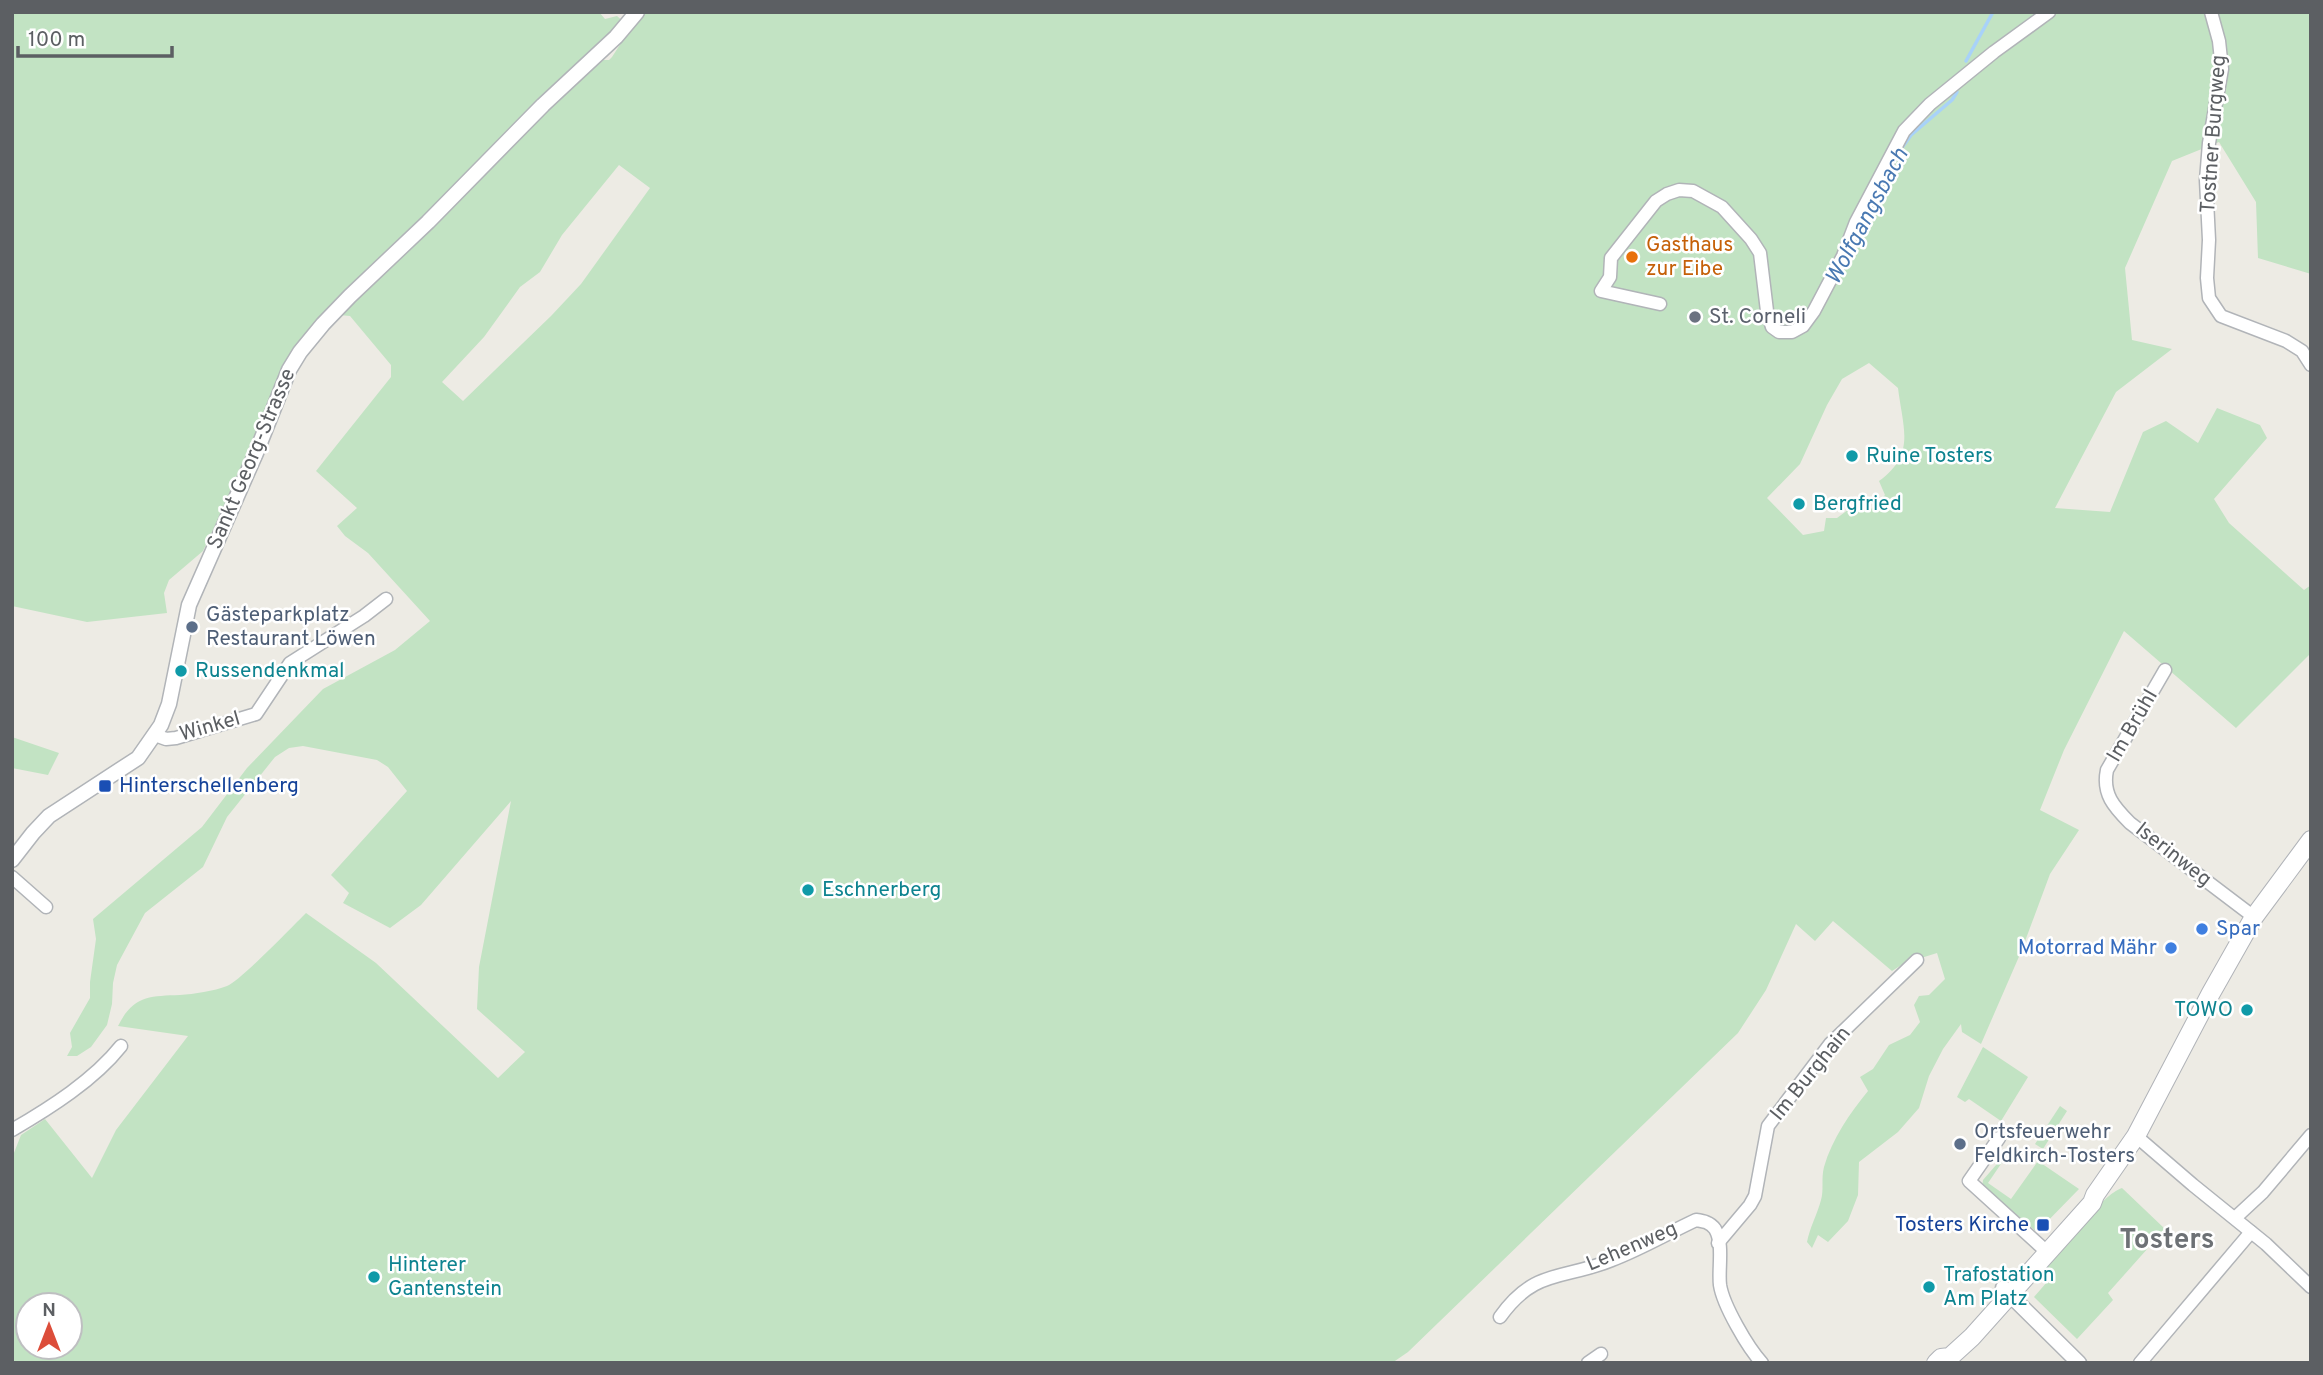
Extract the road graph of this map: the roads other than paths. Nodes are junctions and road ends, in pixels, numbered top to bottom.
1 (637, 12) edge
2 (2049, 12) edge
3 (2211, 12) edge
4 (1660, 304) dead end
5 (2311, 365) edge
6 (386, 599) dead end
7 (2165, 670) dead end
8 (155, 736) junction
9 (2104, 782) joint
10 (2311, 840) edge
11 (13, 858) edge
12 (12, 877) edge
13 (46, 907) dead end
14 (2254, 917) junction
15 (1917, 960) dead end
16 (121, 1046) dead end
17 (12, 1130) edge
18 (2311, 1135) edge
19 (2136, 1136) junction
20 (1999, 1138) dead end
21 (2235, 1218) junction
22 (2251, 1232) junction
23 (1718, 1243) junction
24 (2043, 1248) junction
25 (2311, 1287) edge
26 (2006, 1290) junction
27 (1500, 1317) dead end
28 (1601, 1354) dead end
29 (1938, 1360) edge
30 (1588, 1363) edge
31 (1762, 1363) edge
32 (2079, 1363) edge
33 (2140, 1363) edge

1 - 8 street, Sankt Georg-Strasse
2 - 4 street
3 - 5 street, Tostner Burgweg
6 - 8 street, Winkel
7 - 9 street, Im Brühl
8 - 11 street, Sankt Georg-Strasse
9 - 14 street, Iserinweg
10 - 14 main road
12 - 13 street
14 - 19 main road
15 - 23 street, Im Burghain
16 - 17 street
18 - 21 street
19 - 21 street
19 - 24 main road
20 - 24 street
21 - 22 street
22 - 25 street
22 - 33 street
23 - 27 street, Lehenweg
23 - 31 street
24 - 26 main road
26 - 29 main road
26 - 32 street
28 - 30 street

